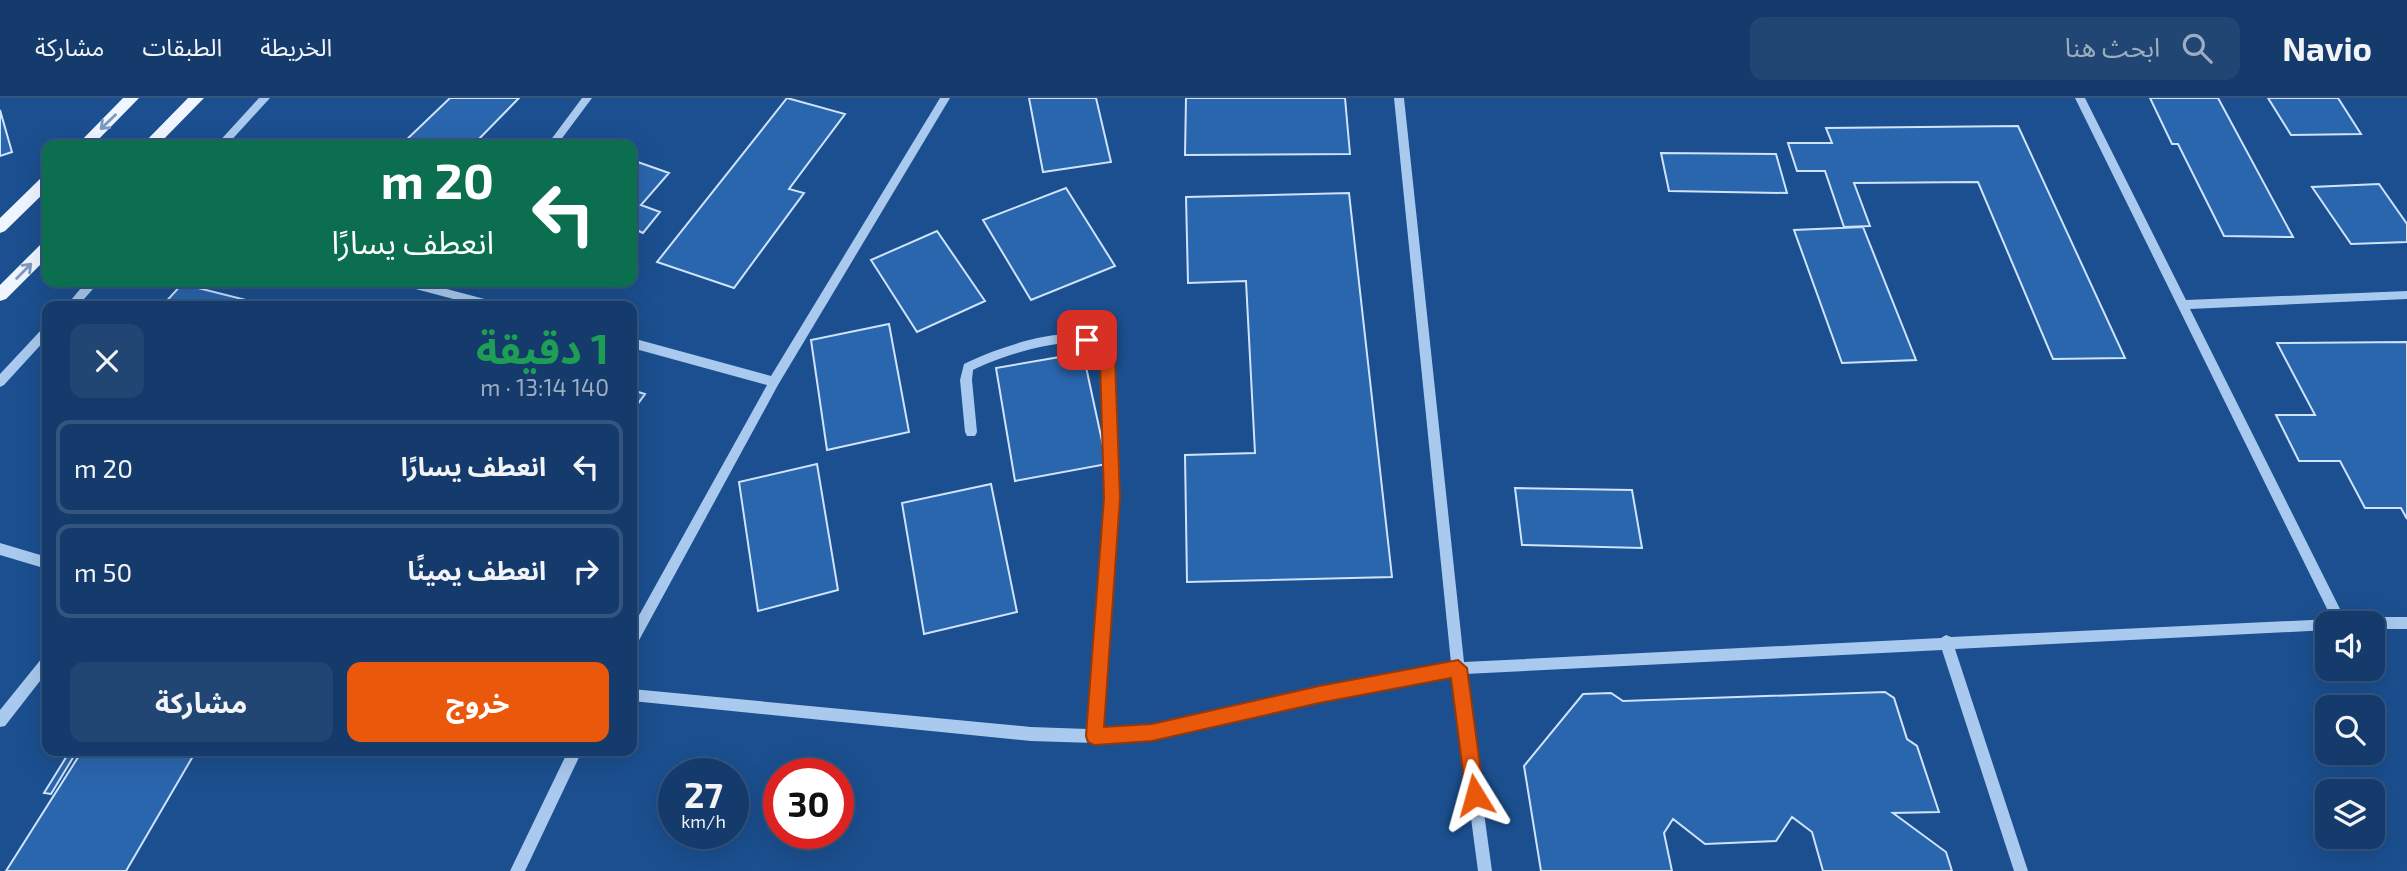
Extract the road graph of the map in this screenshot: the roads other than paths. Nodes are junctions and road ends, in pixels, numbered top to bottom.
1 (132, 98) edge
2 (197, 98) edge
3 (265, 98) edge
4 (587, 98) edge
5 (945, 98) edge
6 (1399, 98) edge
7 (2080, 98) edge
8 (89, 140) edge
9 (154, 140) edge
10 (226, 140) edge
11 (556, 140) edge
12 (42, 186) edge
13 (0, 227) edge
14 (42, 252) edge
15 (88, 287) edge
16 (446, 287) edge
17 (0, 295) edge
18 (2407, 295) edge
19 (76, 301) edge
20 (483, 301) edge
21 (2182, 305) junction
22 (42, 337) edge
23 (637, 344) edge
24 (774, 382) junction
25 (0, 383) edge
26 (971, 432) dead end
27 (0, 550) edge
28 (42, 562) edge
29 (2334, 611) edge
30 (2385, 623) edge
31 (2407, 623) edge
32 (2315, 625) edge
33 (637, 631) edge
34 (1946, 641) junction
35 (42, 668) edge
36 (1458, 668) junction
37 (637, 695) edge
38 (0, 721) edge
39 (1094, 736) junction
40 (573, 756) edge
41 (517, 871) edge
42 (1485, 871) edge
43 (2021, 871) edge

1 -> 8 main road
2 - 9 main road
3 - 10 street
4 - 11 street
5 - 24 street
6 - 36 street
7 - 21 street
12 - 13 main road
17 -> 14 main road
15 - 19 street
16 - 20 street
18 - 21 street
21 - 29 street
22 - 25 street
23 - 24 street
24 - 33 street
26 - 39 street
27 - 28 street
30 - 31 street
32 - 34 street
34 - 36 street
34 - 43 street
35 - 38 street
36 - 39 street
36 - 42 street
37 - 39 street
40 - 41 street

